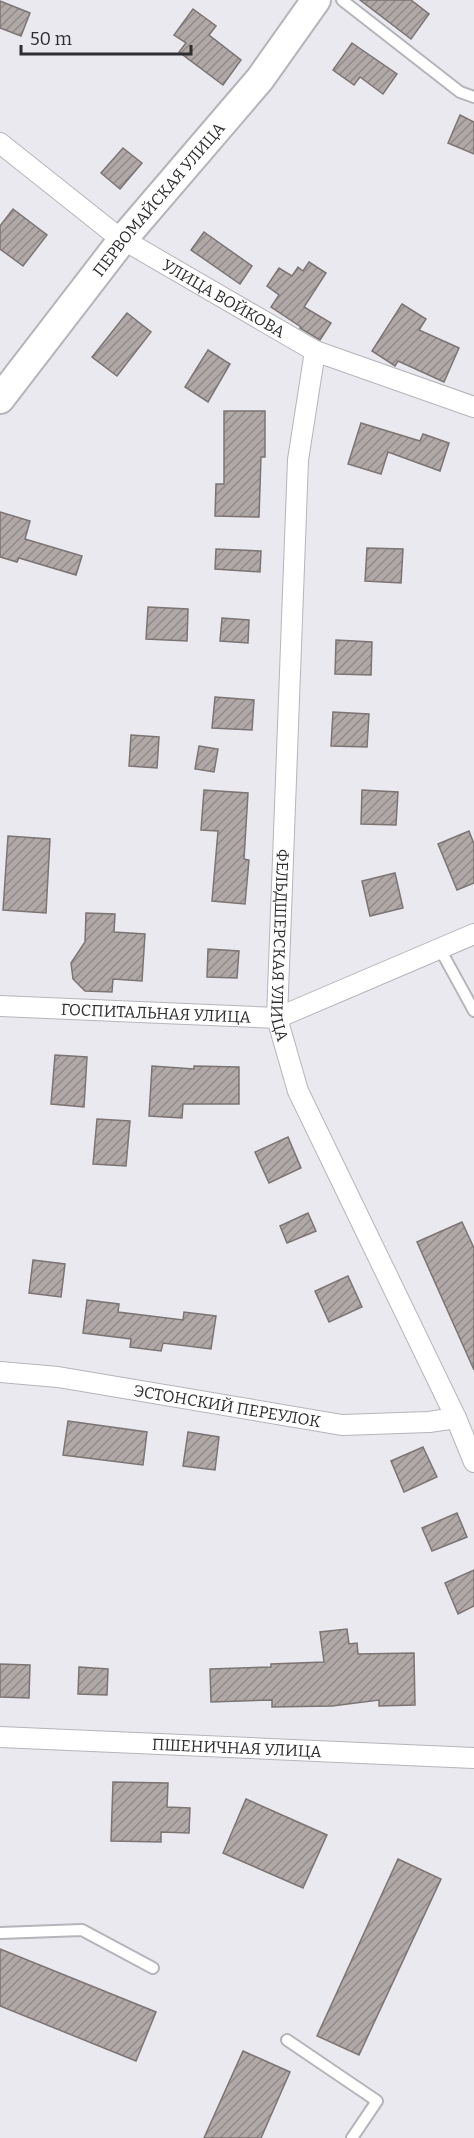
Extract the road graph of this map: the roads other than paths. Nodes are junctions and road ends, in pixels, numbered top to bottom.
1 (316, 0) edge
2 (342, 0) edge
3 (474, 97) edge
4 (0, 143) edge
5 (123, 239) junction
6 (315, 351) junction
7 (0, 399) edge
8 (474, 407) edge
9 (474, 934) edge
10 (440, 949) junction
11 (0, 1006) edge
12 (474, 1011) edge
13 (277, 1018) junction
14 (0, 1372) edge
15 (456, 1418) junction
16 (474, 1462) edge
17 (0, 1737) edge
18 (474, 1758) edge
19 (0, 1933) edge
20 (153, 1968) dead end
21 (287, 2040) dead end
22 (352, 2138) edge

1 - 5 street, ПЕРВОМАЙСКАЯ УЛИЦА
2 - 3 lane
4 - 5 street, УЛИЦА ВОЙКОВА
5 - 6 street, УЛИЦА ВОЙКОВА
5 - 7 street, ПЕРВОМАЙСКАЯ УЛИЦА
6 - 8 street, УЛИЦА ВОЙКОВА
6 - 13 street, ФЕЛЬДШЕРСКАЯ УЛИЦА
9 - 10 street, ГОСПИТАЛЬНАЯ УЛИЦА
10 - 12 lane
10 - 13 street, ГОСПИТАЛЬНАЯ УЛИЦА
11 - 13 street, ГОСПИТАЛЬНАЯ УЛИЦА
13 - 15 street, ФЕЛЬДШЕРСКАЯ УЛИЦА
14 - 15 street, ЭСТОНСКИЙ ПЕРЕУЛОК
15 - 16 street, ФЕЛЬДШЕРСКАЯ УЛИЦА
17 - 18 street, ПШЕНИЧНАЯ УЛИЦА
19 - 20 lane
21 - 22 lane

